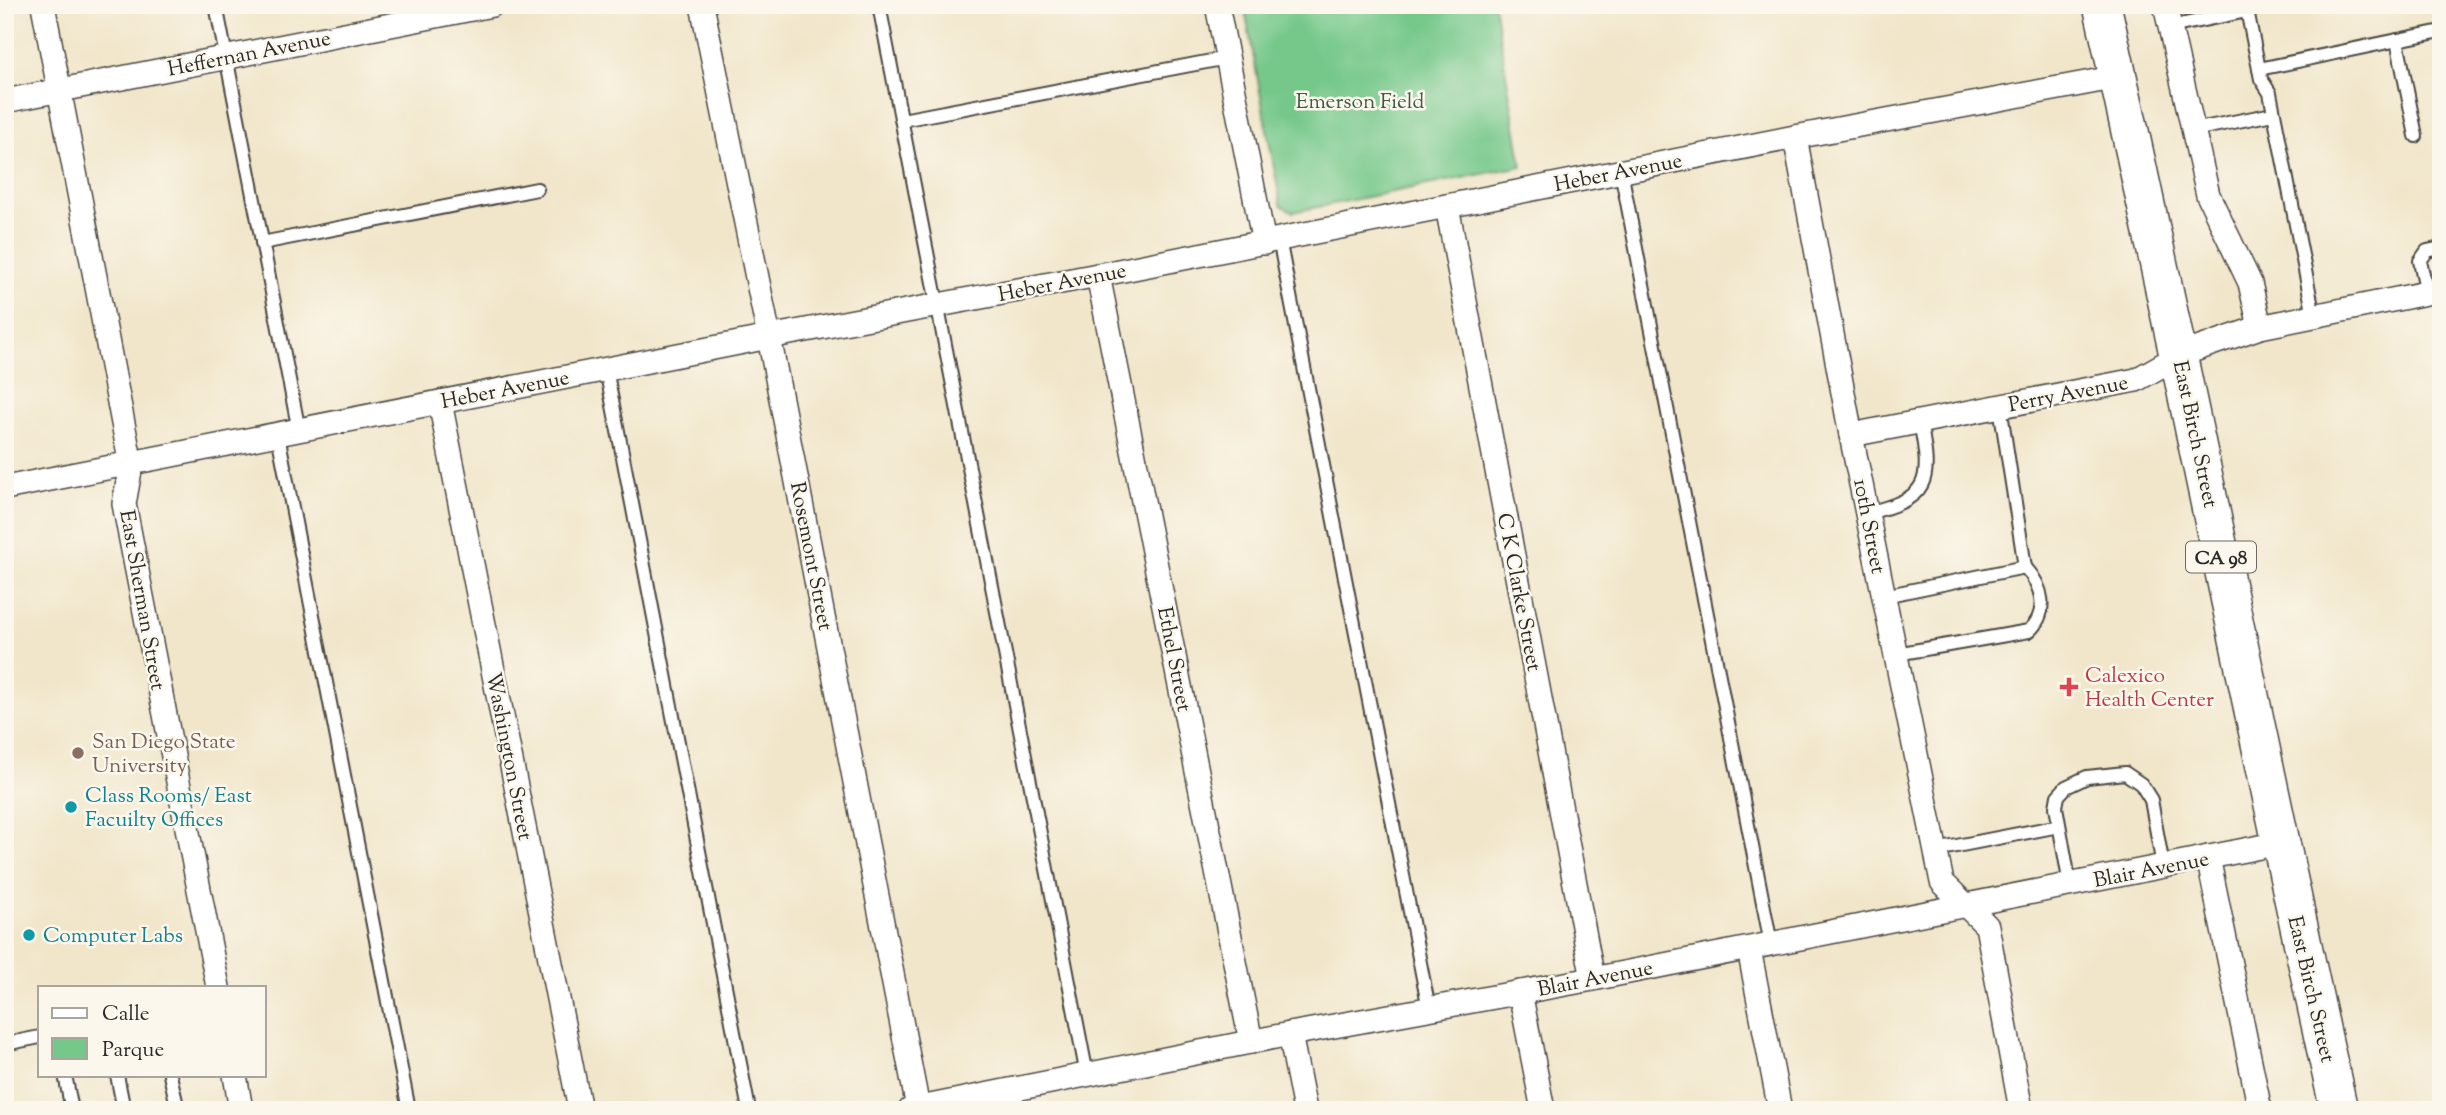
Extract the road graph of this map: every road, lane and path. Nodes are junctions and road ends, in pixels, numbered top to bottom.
1 (43, 5) edge
2 (216, 5) edge
3 (492, 5) edge
4 (702, 5) edge
5 (879, 5) edge
6 (1216, 5) edge
7 (2102, 5) edge
8 (2247, 8) edge
9 (2168, 16) edge
10 (2441, 31) edge
11 (2397, 40) junction
12 (226, 57) junction
13 (1227, 58) junction
14 (2259, 69) junction
15 (2118, 77) junction
16 (59, 89) junction
17 (5, 101) edge
18 (2273, 114) junction
19 (902, 120) junction
20 (2193, 130) junction
21 (2416, 136) dead end
22 (1795, 137) junction
23 (1621, 171) junction
24 (537, 189) dead end
25 (1447, 206) junction
26 (1271, 241) junction
27 (262, 243) junction
28 (2441, 248) edge
29 (1098, 275) junction
30 (2434, 292) edge
31 (937, 306) junction
32 (2314, 316) junction
33 (2260, 327) junction
34 (769, 337) junction
35 (2180, 355) junction
36 (607, 369) junction
37 (440, 402) junction
38 (2000, 406) junction
39 (1920, 422) junction
40 (288, 433) junction
41 (1852, 435) junction
42 (131, 465) junction
43 (5, 488) edge
44 (1867, 513) junction
45 (2025, 567) junction
46 (1884, 596) junction
47 (1896, 654) junction
48 (2059, 826) junction
49 (2280, 844) junction
50 (1936, 850) junction
51 (2208, 857) junction
52 (2163, 866) junction
53 (2070, 885) junction
54 (1966, 905) junction
55 (1760, 946) junction
56 (1593, 979) junction
57 (218, 986) edge
58 (1520, 992) junction
59 (1429, 1009) junction
60 (1290, 1034) junction
61 (38, 1037) edge
62 (1251, 1042) junction
63 (5, 1044) edge
64 (1087, 1074) junction
65 (65, 1076) edge
66 (117, 1076) edge
67 (170, 1076) edge
68 (235, 1076) edge
69 (914, 1109) edge
70 (72, 1110) edge
71 (124, 1110) edge
72 (178, 1110) edge
73 (242, 1110) edge
74 (409, 1110) edge
75 (580, 1110) edge
76 (749, 1110) edge
77 (1305, 1110) edge
78 (1543, 1110) edge
79 (1780, 1110) edge
80 (2021, 1110) edge
81 (2260, 1110) edge
82 (2339, 1110) edge

1 - 16 street, East Sherman Street
2 - 12 lane
3 - 12 street, Heffernan Avenue
4 - 34 street, Rosemont Street
5 - 19 lane
6 - 13 street
7 - 15 main road, East Birch Street / CA 98
8 - 9 lane
8 - 14 lane
9 - 20 street
10 - 11 lane
11 - 14 lane
11 - 21 lane
12 - 16 street, Heffernan Avenue
12 - 27 lane
13 - 19 lane
13 - 26 street
14 - 18 lane
15 - 22 street, Heber Avenue
15 - 35 main road, East Birch Street / CA 98
16 - 17 street, Heffernan Avenue
16 - 42 street, East Sherman Street
18 - 20 lane
18 - 32 lane
19 - 31 lane
20 - 33 street
22 - 23 street, Heber Avenue
22 - 41 street, 10th Street
23 - 25 street, Heber Avenue
23 - 55 lane
24 - 27 lane
25 - 26 street, Heber Avenue
25 - 56 street, C K Clarke Street
26 - 29 street, Heber Avenue
26 - 59 lane
27 - 40 lane
28 - 30 lane
29 - 31 street, Heber Avenue
29 - 62 street, Ethel Street
30 - 32 street, Perry Avenue
31 - 34 street, Heber Avenue
31 - 64 lane
32 - 33 street, Perry Avenue
33 - 35 street, Perry Avenue
34 - 36 street, Heber Avenue
34 - 69 street, Rosemont Street
35 - 38 street, Perry Avenue
35 - 49 main road, East Birch Street / CA 98
36 - 37 street, Heber Avenue
36 - 76 lane
37 - 40 street, Heber Avenue
37 - 75 street, Washington Street
38 - 39 street, Perry Avenue
38 - 45 lane
39 - 41 street, Perry Avenue
39 - 44 lane
40 - 42 street, Heber Avenue
40 - 74 lane
41 - 44 street, 10th Street
42 - 43 street, Heber Avenue
42 - 57 street, East Sherman Street
44 - 46 street, 10th Street
45 - 46 lane
45 - 47 lane
46 - 47 street, 10th Street
47 - 50 street, 10th Street
48 - 50 lane
48 - 52 lane
48 - 53 lane
49 - 51 street, Blair Avenue
49 - 82 main road, East Birch Street / CA 98
50 - 54 street, 10th Street
51 - 52 street, Blair Avenue
51 - 81 street
52 - 53 street, Blair Avenue
53 - 54 street, Blair Avenue
54 - 55 street, Blair Avenue
54 - 80 street, 10th Street
55 - 56 street, Blair Avenue
55 - 79 street
56 - 58 street, Blair Avenue
58 - 59 street, Blair Avenue
58 - 78 street
59 - 60 street, Blair Avenue
60 - 62 street, Blair Avenue
60 - 77 street
61 - 63 lane
62 - 64 street, Blair Avenue
64 - 69 street, Blair Avenue
65 - 70 lane
66 - 71 lane
67 - 72 lane
68 - 73 street

